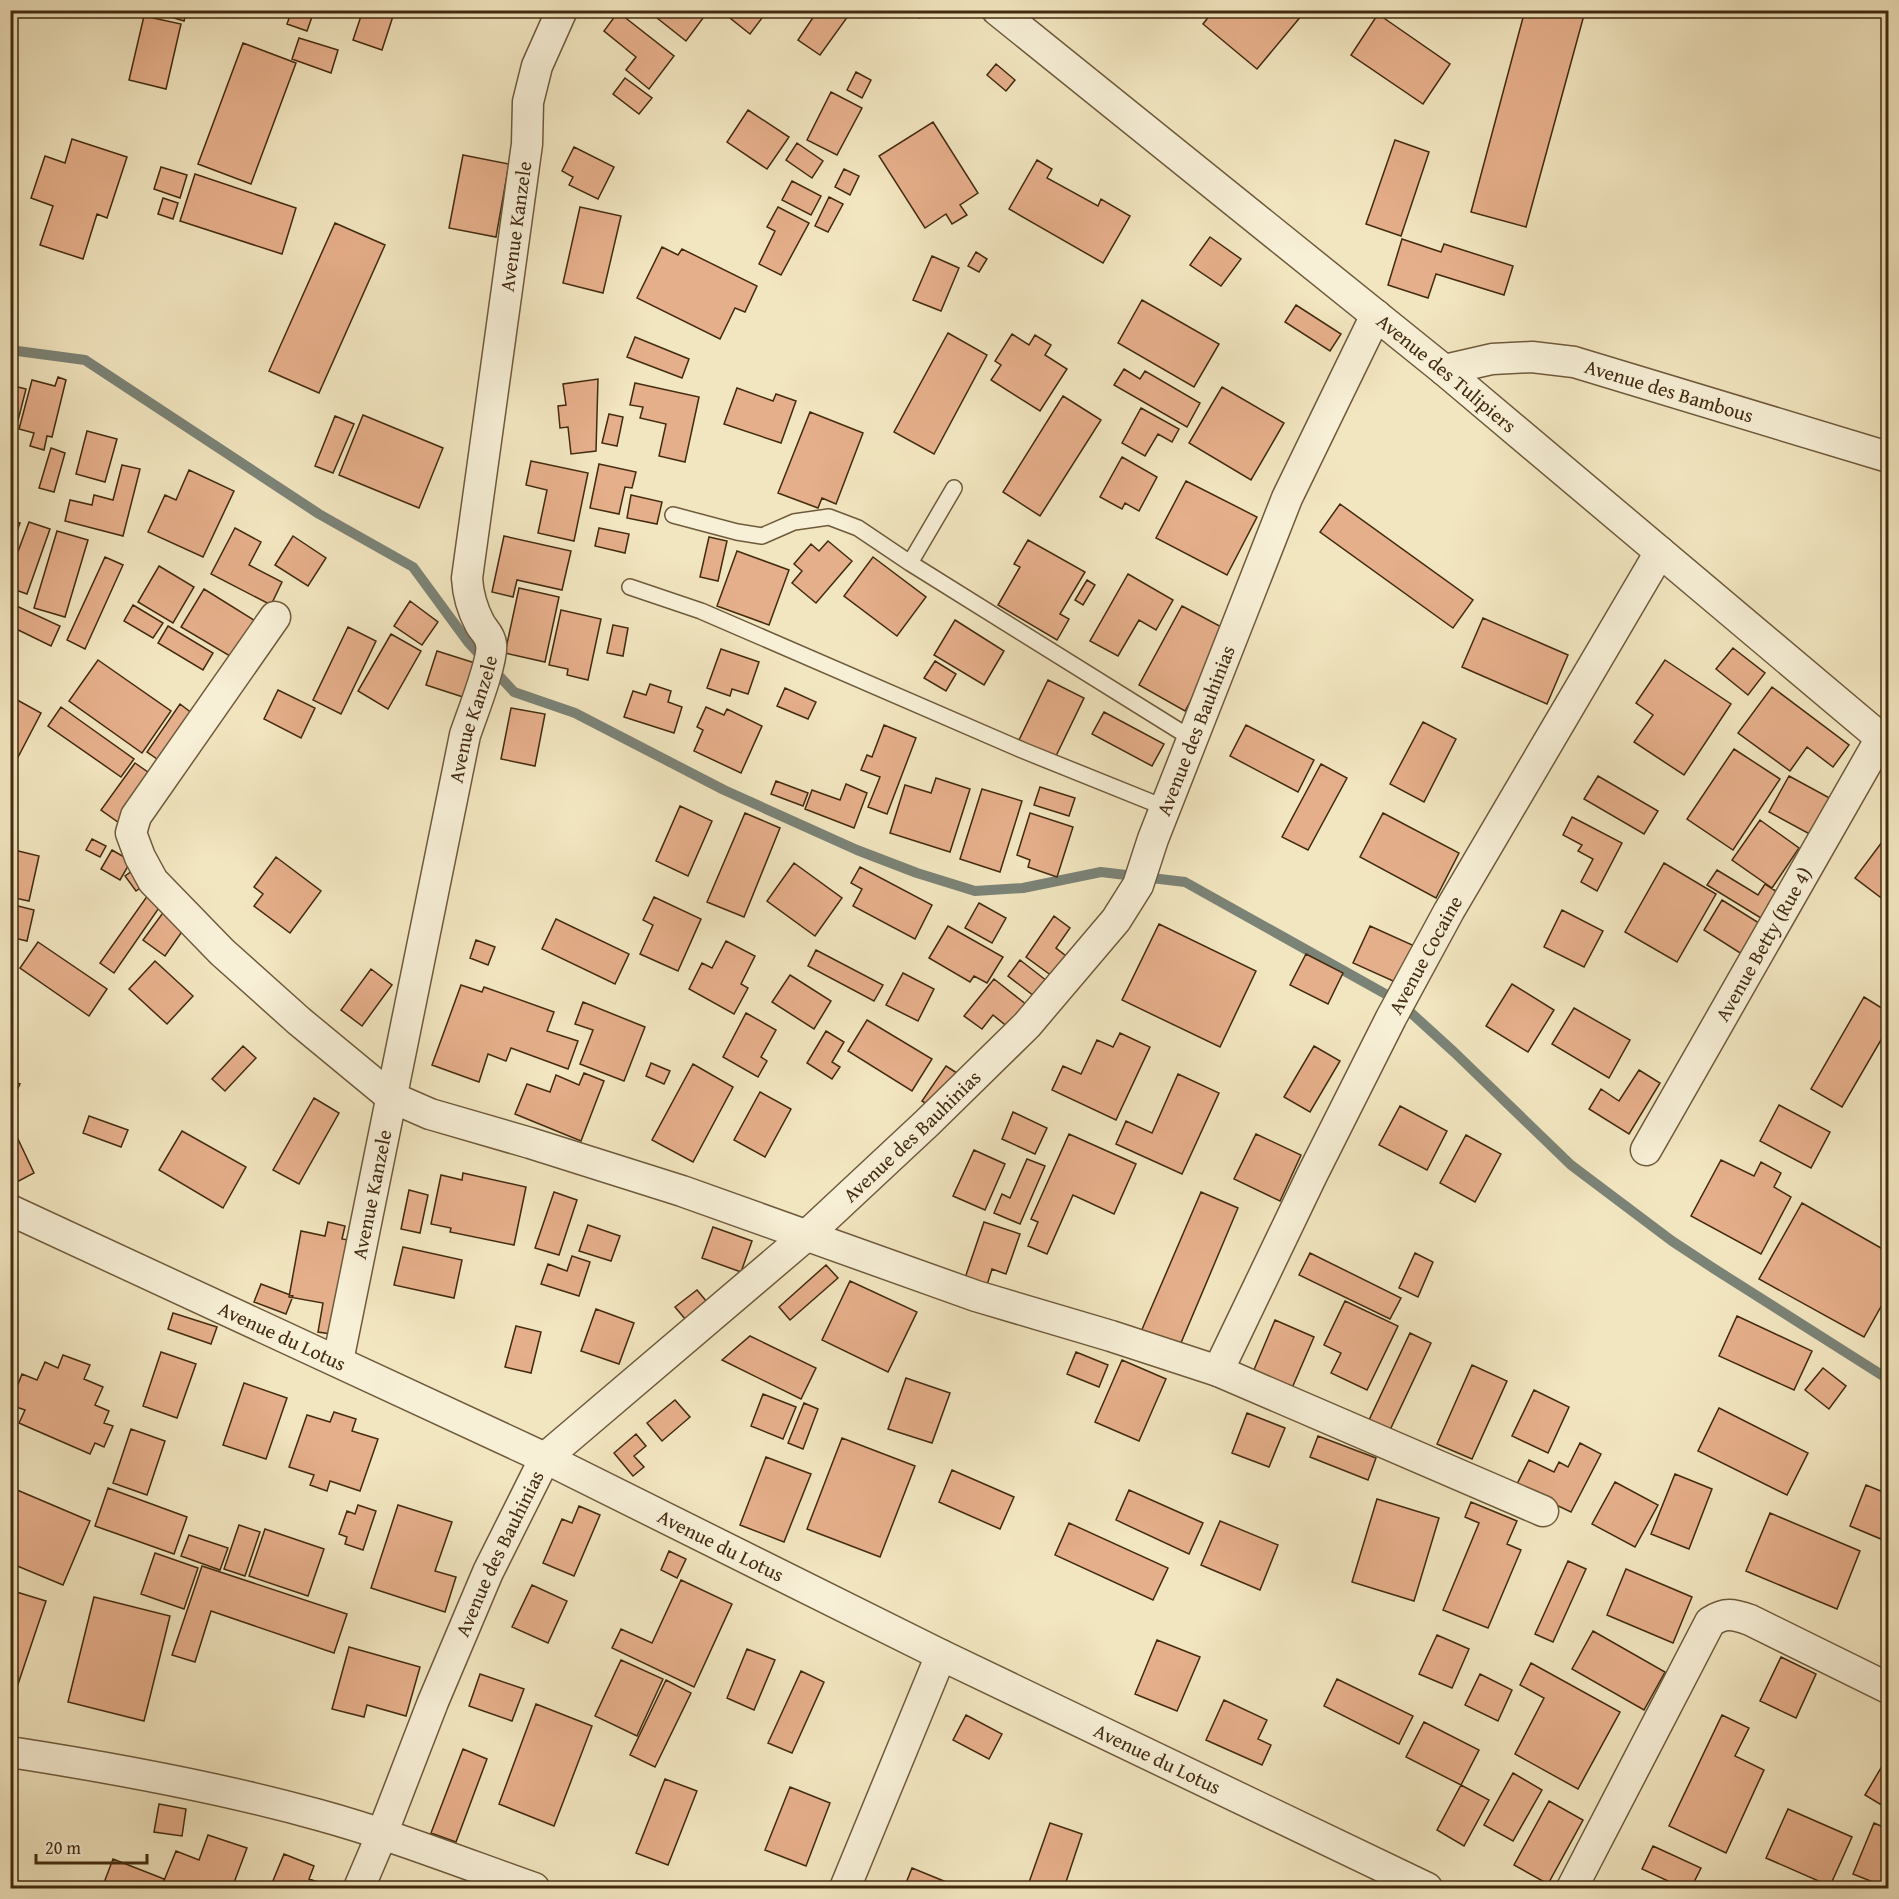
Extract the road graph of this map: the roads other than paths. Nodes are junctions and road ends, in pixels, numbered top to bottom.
1 (562, 10) edge
2 (997, 10) edge
3 (1376, 315) junction
4 (1444, 370) junction
5 (1888, 457) edge
6 (954, 488) dead end
7 (673, 515) dead end
8 (1660, 552) junction
9 (910, 563) junction
10 (630, 587) dead end
11 (275, 617) dead end
12 (1194, 740) junction
13 (1885, 741) edge
14 (1166, 808) junction
15 (391, 1097) junction
16 (1646, 1150) dead end
17 (10, 1210) edge
18 (807, 1235) junction
19 (338, 1361) junction
20 (1218, 1371) junction
21 (545, 1458) junction
22 (1543, 1511) dead end
23 (940, 1655) junction
24 (1888, 1688) edge
25 (10, 1752) edge
26 (382, 1834) junction
27 (359, 1888) edge
28 (534, 1888) edge
29 (845, 1888) edge
30 (1427, 1888) edge
31 (1572, 1888) edge

1 - 15 street, Avenue Kanzele
2 - 3 street, Avenue des Tulipiers
3 - 4 street, Avenue des Tulipiers
3 - 12 street, Avenue des Bauhinias
4 - 5 street, Avenue des Bambous
4 - 8 street, Avenue des Tulipiers
6 - 9 lane
7 - 9 lane
8 - 13 street, Avenue des Tulipiers
8 - 20 street, Avenue Cocaine
9 - 12 lane
10 - 14 lane
11 - 15 street
12 - 14 street, Avenue des Bauhinias
13 - 16 street, Avenue Betty (Rue 4)
14 - 18 street, Avenue des Bauhinias
15 - 18 street
15 - 19 street, Avenue Kanzele
17 - 19 street, Avenue du Lotus
18 - 20 street
18 - 21 street, Avenue des Bauhinias
19 - 21 street, Avenue du Lotus
20 - 22 street
21 - 23 street, Avenue du Lotus
21 - 26 street, Avenue des Bauhinias
23 - 29 street
23 - 30 street, Avenue du Lotus
24 - 31 street
25 - 26 street
26 - 27 street, Avenue des Bauhinias
26 - 28 street

